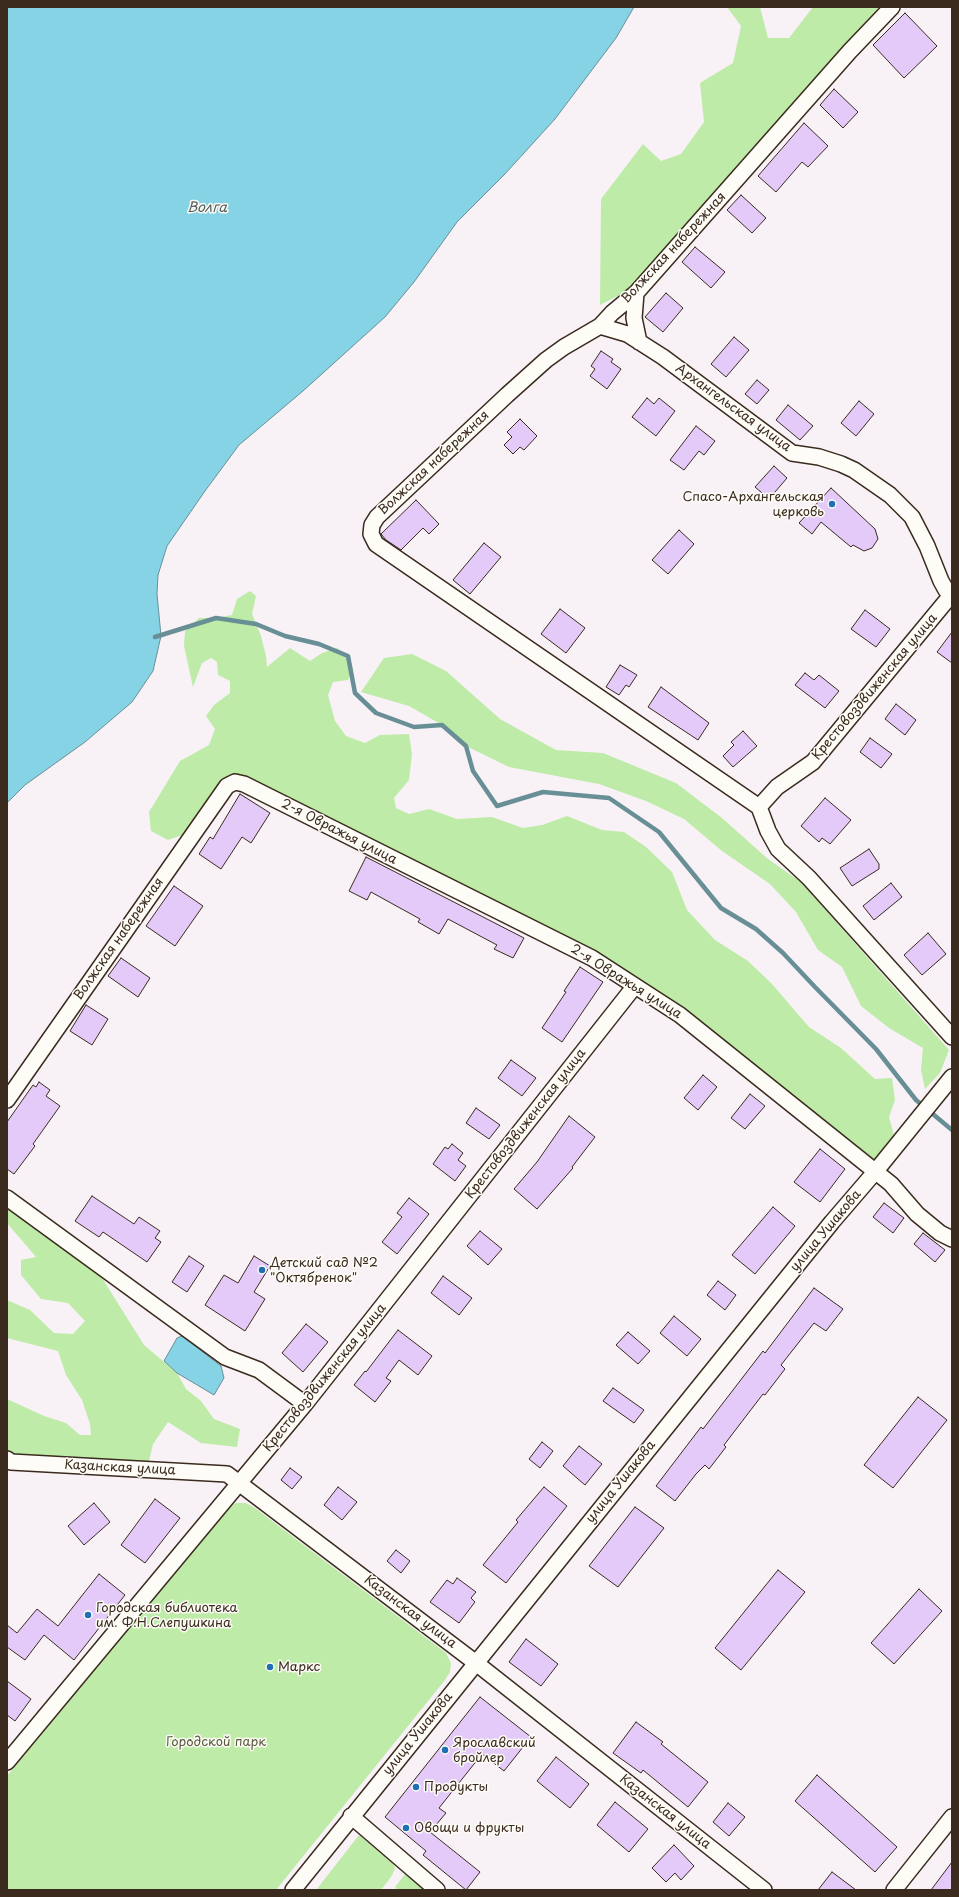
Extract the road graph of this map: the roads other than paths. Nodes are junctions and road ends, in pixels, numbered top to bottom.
1 (892, 7) edge
2 (636, 293) junction
3 (600, 326) junction
4 (638, 342) junction
5 (952, 594) edge
6 (234, 782) joint
7 (759, 808) junction
8 (634, 987) junction
9 (952, 1037) edge
10 (952, 1076) edge
11 (7, 1100) edge
12 (875, 1172) junction
13 (7, 1198) edge
14 (952, 1239) edge
15 (305, 1404) junction
16 (7, 1459) edge
17 (240, 1483) junction
18 (476, 1663) junction
19 (7, 1762) edge
20 (351, 1816) junction
21 (952, 1818) edge
22 (293, 1890) edge
23 (437, 1890) edge
24 (764, 1890) edge
25 (894, 1890) edge

1 - 2 street, Волжская набережная
2 - 3 street, Волжская набережная
2 - 4 street
3 - 4 street, Архангельская улица
3 - 7 street, Волжская набережная
4 - 5 street, Архангельская улица
5 - 7 street, Крестовоздвиженская улица
6 - 8 street, 2-я Овражья улица
6 - 11 street, Волжская набережная
7 - 9 street
8 - 12 street, 2-я Овражья улица
8 - 15 street, Крестовоздвиженская улица
10 - 12 street, улица Ушакова
12 - 14 street, 2-я Овражья улица
12 - 18 street, улица Ушакова
13 - 15 street
15 - 17 street, Крестовоздвиженская улица
16 - 17 street, Казанская улица
17 - 18 street, Казанская улица
17 - 19 street, Крестовоздвиженская улица
18 - 20 street, улица Ушакова
18 - 24 street, Казанская улица
20 - 22 street, улица Ушакова
20 - 23 street
21 - 25 street

